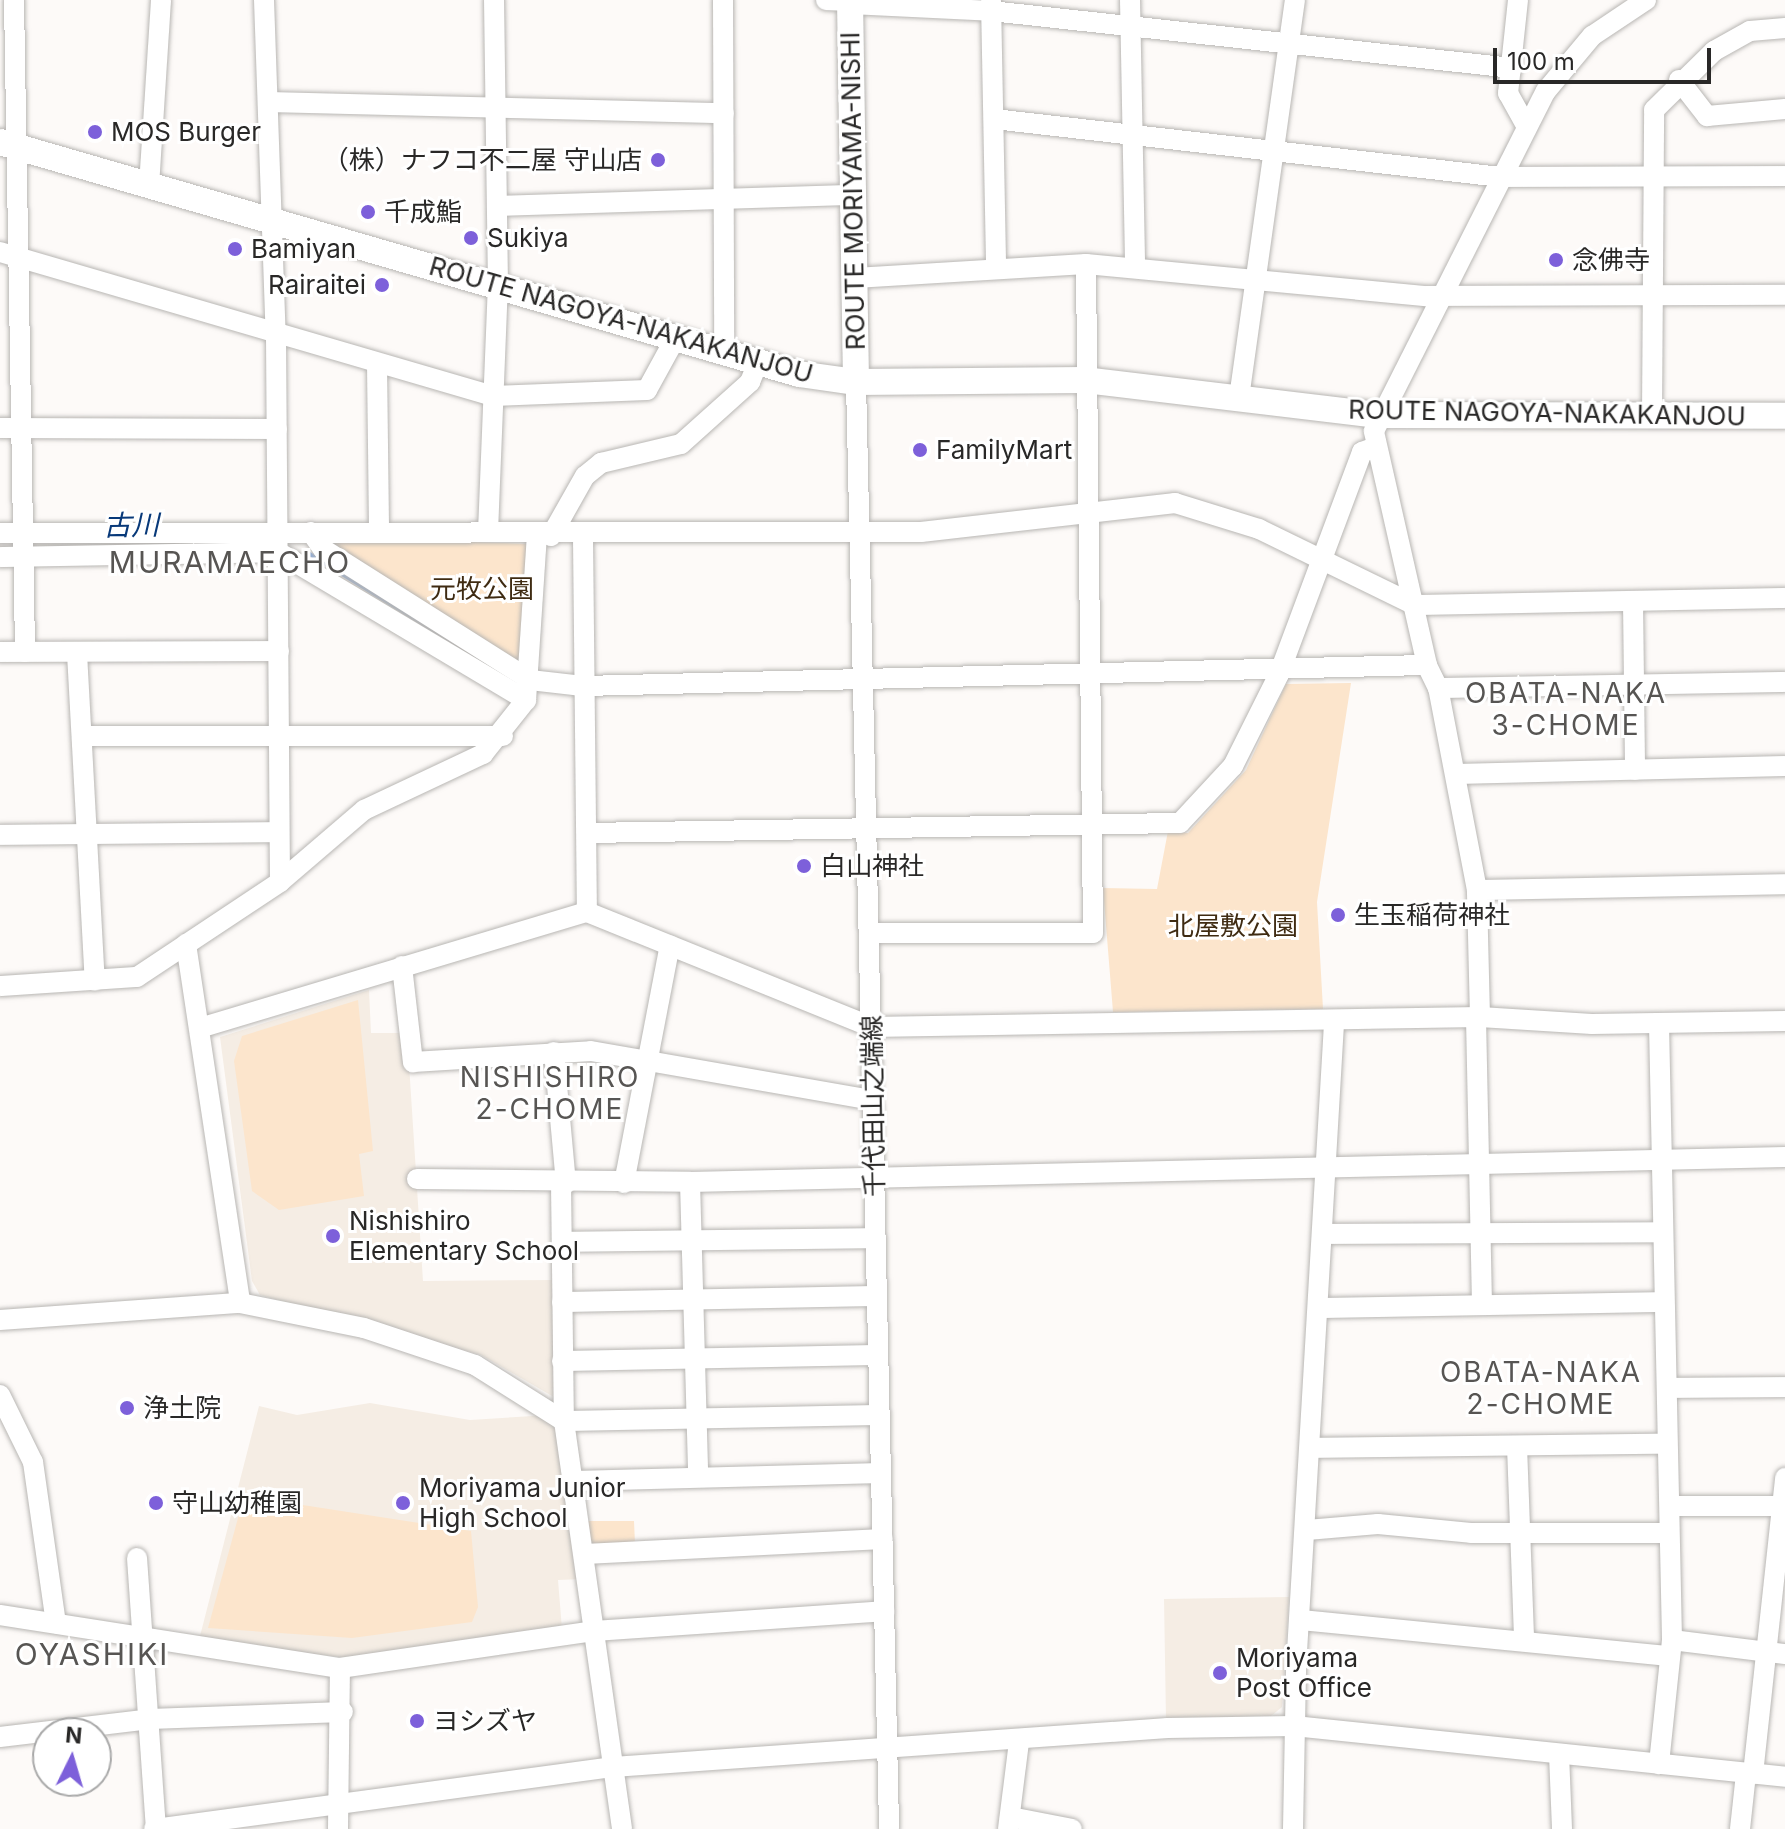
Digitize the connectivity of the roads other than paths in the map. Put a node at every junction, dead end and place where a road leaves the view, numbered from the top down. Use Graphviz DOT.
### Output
graph roads {
  1 [pos="14,0"];
  2 [pos="161,0"];
  3 [pos="264,0"];
  4 [pos="494,0"];
  5 [pos="723,0"];
  6 [pos="1130,0"];
  7 [pos="1295,0"];
  8 [pos="1518,0"];
  9 [pos="1646,0"];
  10 [pos="844,1"];
  11 [pos="991,6"];
  12 [pos="1626,6"];
  13 [pos="1130,27"];
  14 [pos="1785,28"];
  15 [pos="1290,44"];
  16 [pos="1512,68"];
  17 [pos="1679,80"];
  18 [pos="268,102"];
  19 [pos="498,107"];
  20 [pos="1785,109"];
  21 [pos="724,113"];
  22 [pos="994,119"];
  23 [pos="1526,126"];
  24 [pos="1132,134"];
  25 [pos="5,143"];
  26 [pos="1279,151"];
  27 [pos="1785,176"];
  28 [pos="1501,177"];
  29 [pos="1654,177"];
  30 [pos="149,186"];
  31 [pos="854,195"];
  32 [pos="725,199"];
  33 [pos="498,206"];
  34 [pos="272,222"];
  35 [pos="0,252"];
  36 [pos="21,259"];
  37 [pos="1086,264"];
  38 [pos="1135,267"];
  39 [pos="996,269"];
  40 [pos="1257,277"];
  41 [pos="855,278"];
  42 [pos="498,285"];
  43 [pos="1652,295"];
  44 [pos="1785,295"];
  45 [pos="1440,296"];
  46 [pos="276,337"];
  47 [pos="676,337"];
  48 [pos="724,352"];
  49 [pos="758,362"];
  50 [pos="377,364"];
  51 [pos="1084,380"];
  52 [pos="856,382"];
  53 [pos="493,396"];
  54 [pos="1239,398"];
  55 [pos="1378,415"];
  56 [pos="1652,416"];
  57 [pos="1785,416"];
  58 [pos="23,427"];
  59 [pos="0,428"];
  60 [pos="277,429"];
  61 [pos="1376,447"];
  62 [pos="1086,511"];
  63 [pos="278,530"];
  64 [pos="379,530"];
  65 [pos="311,532"];
  66 [pos="488,532"];
  67 [pos="860,533"];
  68 [pos="544,536"];
  69 [pos="583,538"];
  70 [pos="13,545"];
  71 [pos="278,552"];
  72 [pos="1321,561"];
  73 [pos="1785,598"];
  74 [pos="1633,601"];
  75 [pos="1415,605"];
  76 [pos="279,651"];
  77 [pos="0,652"];
  78 [pos="25,652"];
  79 [pos="77,653"];
  80 [pos="1427,665"];
  81 [pos="1089,672"];
  82 [pos="1279,674"];
  83 [pos="863,677"];
  84 [pos="1785,682"];
  85 [pos="1634,685"];
  86 [pos="583,686"];
  87 [pos="1438,688"];
  88 [pos="528,690"];
  89 [pos="82,736"];
  90 [pos="503,736"];
  91 [pos="279,738"];
  92 [pos="1785,766"];
  93 [pos="1635,770"];
  94 [pos="1456,774"];
  95 [pos="1090,819"];
  96 [pos="866,827"];
  97 [pos="279,832"];
  98 [pos="587,833"];
  99 [pos="88,834"];
  100 [pos="0,835"];
  101 [pos="280,882"];
  102 [pos="1785,884"];
  103 [pos="1477,890"];
  104 [pos="587,912"];
  105 [pos="869,933"];
  106 [pos="186,944"];
  107 [pos="670,945"];
  108 [pos="402,966"];
  109 [pos="95,981"];
  110 [pos="0,986"];
  111 [pos="1478,1017"];
  112 [pos="1785,1021"];
  113 [pos="1334,1024"];
  114 [pos="1659,1024"];
  115 [pos="203,1027"];
  116 [pos="871,1027"];
  117 [pos="554,1052"];
  118 [pos="646,1062"];
  119 [pos="872,1100"];
  120 [pos="1785,1157"];
  121 [pos="1659,1158"];
  122 [pos="1476,1163"];
  123 [pos="1326,1166"];
  124 [pos="874,1176"];
  125 [pos="417,1179"];
  126 [pos="690,1182"];
  127 [pos="564,1183"];
  128 [pos="624,1183"];
  129 [pos="1660,1232"];
  130 [pos="1479,1233"];
  131 [pos="1323,1234"];
  132 [pos="876,1238"];
  133 [pos="690,1240"];
  134 [pos="562,1242"];
  135 [pos="877,1296"];
  136 [pos="692,1299"];
  137 [pos="1482,1301"];
  138 [pos="562,1302"];
  139 [pos="1660,1302"];
  140 [pos="240,1303"];
  141 [pos="1319,1308"];
  142 [pos="0,1320"];
  143 [pos="878,1355"];
  144 [pos="694,1360"];
  145 [pos="562,1361"];
  146 [pos="1785,1387"];
  147 [pos="1668,1388"];
  148 [pos="0,1395"];
  149 [pos="880,1415"];
  150 [pos="695,1418"];
  151 [pos="564,1421"];
  152 [pos="1665,1444"];
  153 [pos="1517,1446"];
  154 [pos="1313,1448"];
  155 [pos="881,1473"];
  156 [pos="698,1475"];
  157 [pos="1785,1478"];
  158 [pos="575,1481"];
  159 [pos="1671,1506"];
  160 [pos="1784,1506"];
  161 [pos="1307,1530"];
  162 [pos="1524,1532"];
  163 [pos="1668,1533"];
  164 [pos="883,1539"];
  165 [pos="585,1554"];
  166 [pos="137,1558"];
  167 [pos="1778,1593"];
  168 [pos="884,1611"];
  169 [pos="0,1615"];
  170 [pos="1301,1620"];
  171 [pos="56,1623"];
  172 [pos="593,1631"];
  173 [pos="144,1636"];
  174 [pos="1524,1641"];
  175 [pos="1670,1648"];
  176 [pos="1776,1654"];
  177 [pos="340,1668"];
  178 [pos="343,1712"];
  179 [pos="150,1719"];
  180 [pos="1294,1726"];
  181 [pos="0,1737"];
  182 [pos="1019,1742"];
  183 [pos="887,1749"];
  184 [pos="1559,1754"];
  185 [pos="1659,1764"];
  186 [pos="613,1767"];
  187 [pos="1749,1774"];
  188 [pos="1785,1777"];
  189 [pos="338,1805"];
  190 [pos="1009,1823"];
  191 [pos="156,1829"];
  192 [pos="338,1829"];
  193 [pos="622,1829"];
  194 [pos="889,1829"];
  195 [pos="1072,1829"];
  196 [pos="1293,1829"];
  197 [pos="1562,1829"];
  198 [pos="1740,1829"];
  1 -- 25 [label="street"];
  2 -- 30 [label="street"];
  3 -- 18 [label="street"];
  4 -- 19 [label="street"];
  5 -- 21 [label="street"];
  6 -- 13 [label="street"];
  7 -- 15 [label="street"];
  8 -- 16 [label="street"];
  9 -- 12 [label="street"];
  10 -- 11 [label="street"];
  10 -- 31 [label="main road, ROUTE MORIYAMA-NISHI"];
  11 -- 13 [label="street"];
  11 -- 22 [label="street"];
  12 -- 23 [label="street"];
  13 -- 15 [label="street"];
  13 -- 24 [label="street"];
  14 -- 17 [label="street"];
  15 -- 16 [label="street"];
  15 -- 26 [label="street"];
  16 -- 23 [label="street"];
  17 -- 20 [label="street"];
  17 -- 29 [label="street"];
  18 -- 19 [label="street"];
  18 -- 34 [label="street"];
  19 -- 21 [label="street"];
  19 -- 33 [label="street"];
  21 -- 32 [label="street"];
  22 -- 24 [label="street"];
  22 -- 39 [label="street"];
  23 -- 28 [label="street"];
  24 -- 26 [label="street"];
  24 -- 38 [label="street"];
  25 -- 30 [label="main road, ROUTE NAGOYA-NAKAKANJOU"];
  25 -- 36 [label="street"];
  26 -- 28 [label="street"];
  26 -- 40 [label="street"];
  27 -- 29 [label="street"];
  28 -- 29 [label="street"];
  28 -- 45 [label="street"];
  29 -- 43 [label="street"];
  30 -- 34 [label="main road, ROUTE NAGOYA-NAKAKANJOU"];
  31 -- 32 [label="street"];
  31 -- 41 [label="main road, ROUTE MORIYAMA-NISHI"];
  32 -- 33 [label="street"];
  32 -- 48 [label="street"];
  33 -- 42 [label="street"];
  34 -- 42 [label="main road, ROUTE NAGOYA-NAKAKANJOU"];
  34 -- 46 [label="street"];
  35 -- 36 [label="street"];
  36 -- 46 [label="street"];
  36 -- 58 [label="street"];
  37 -- 38 [label="street"];
  37 -- 39 [label="street"];
  37 -- 51 [label="street"];
  38 -- 40 [label="street"];
  39 -- 41 [label="street"];
  40 -- 45 [label="street"];
  40 -- 54 [label="street"];
  41 -- 52 [label="main road, ROUTE MORIYAMA-NISHI"];
  42 -- 47 [label="main road, ROUTE NAGOYA-NAKAKANJOU"];
  42 -- 53 [label="street"];
  43 -- 44 [label="street"];
  43 -- 45 [label="street"];
  43 -- 56 [label="street"];
  45 -- 55 [label="street"];
  46 -- 50 [label="street"];
  46 -- 60 [label="street"];
  47 -- 48 [label="main road, ROUTE NAGOYA-NAKAKANJOU"];
  47 -- 53 [label="street"];
  48 -- 49 [label="main road, ROUTE NAGOYA-NAKAKANJOU"];
  49 -- 52 [label="main road, ROUTE NAGOYA-NAKAKANJOU"];
  49 -- 68 [label="street"];
  50 -- 53 [label="street"];
  50 -- 64 [label="street"];
  51 -- 52 [label="main road, ROUTE NAGOYA-NAKAKANJOU"];
  51 -- 54 [label="main road, ROUTE NAGOYA-NAKAKANJOU"];
  51 -- 62 [label="street"];
  52 -- 67 [label="street, 千代田山之端線"];
  53 -- 66 [label="street"];
  54 -- 55 [label="main road, ROUTE NAGOYA-NAKAKANJOU"];
  55 -- 56 [label="main road, ROUTE NAGOYA-NAKAKANJOU"];
  55 -- 61 [label="street"];
  56 -- 57 [label="main road, ROUTE NAGOYA-NAKAKANJOU"];
  58 -- 59 [label="street"];
  58 -- 60 [label="street"];
  58 -- 70 [label="street"];
  60 -- 63 [label="street"];
  61 -- 72 [label="street"];
  61 -- 75 [label="street"];
  62 -- 67 [label="street"];
  62 -- 72 [label="street"];
  62 -- 81 [label="street"];
  63 -- 65 [label="street"];
  63 -- 70 [label="street"];
  63 -- 71 [label="street"];
  64 -- 65 [label="street"];
  64 -- 66 [label="street"];
  65 -- 88 [label="street"];
  66 -- 68 [label="street"];
  67 -- 69 [label="street"];
  67 -- 83 [label="street, 千代田山之端線"];
  68 -- 69 [label="street"];
  68 -- 88 [label="street"];
  69 -- 86 [label="street"];
  70 -- 71 [label="street"];
  70 -- 78 [label="street"];
  71 -- 76 [label="street"];
  71 -- 88 [label="street"];
  72 -- 75 [label="street"];
  72 -- 82 [label="street"];
  73 -- 74 [label="street"];
  74 -- 75 [label="street"];
  74 -- 85 [label="street"];
  75 -- 80 [label="street"];
  76 -- 79 [label="street"];
  76 -- 91 [label="street"];
  77 -- 78 [label="street"];
  78 -- 79 [label="street"];
  79 -- 89 [label="street"];
  80 -- 82 [label="street"];
  80 -- 87 [label="street"];
  81 -- 82 [label="street"];
  81 -- 83 [label="street"];
  81 -- 95 [label="street"];
  82 -- 95 [label="street"];
  83 -- 86 [label="street"];
  83 -- 96 [label="street, 千代田山之端線"];
  84 -- 85 [label="street"];
  85 -- 87 [label="street"];
  85 -- 93 [label="street"];
  86 -- 88 [label="street"];
  86 -- 98 [label="street"];
  87 -- 94 [label="street"];
  88 -- 90 [label="street"];
  89 -- 91 [label="street"];
  89 -- 99 [label="street"];
  90 -- 91 [label="street"];
  90 -- 101 [label="street"];
  91 -- 97 [label="street"];
  92 -- 93 [label="street"];
  93 -- 94 [label="street"];
  94 -- 103 [label="street"];
  95 -- 96 [label="street"];
  95 -- 105 [label="street"];
  96 -- 98 [label="street"];
  96 -- 105 [label="street, 千代田山之端線"];
  97 -- 99 [label="street"];
  97 -- 101 [label="street"];
  98 -- 104 [label="street"];
  99 -- 100 [label="street"];
  99 -- 109 [label="street"];
  101 -- 106 [label="street"];
  102 -- 103 [label="street"];
  103 -- 111 [label="street"];
  104 -- 107 [label="street"];
  104 -- 108 [label="street"];
  105 -- 116 [label="street, 千代田山之端線"];
  106 -- 109 [label="street"];
  106 -- 115 [label="street"];
  107 -- 116 [label="street"];
  107 -- 118 [label="street"];
  108 -- 115 [label="street"];
  108 -- 117 [label="street"];
  109 -- 110 [label="street"];
  111 -- 113 [label="street"];
  111 -- 114 [label="street"];
  111 -- 122 [label="street"];
  112 -- 114 [label="street"];
  113 -- 116 [label="street"];
  113 -- 123 [label="street"];
  114 -- 121 [label="street"];
  115 -- 140 [label="street"];
  116 -- 119 [label="street, 千代田山之端線"];
  117 -- 118 [label="street"];
  117 -- 127 [label="street"];
  118 -- 119 [label="street"];
  118 -- 128 [label="street"];
  119 -- 124 [label="street, 千代田山之端線"];
  120 -- 121 [label="street"];
  121 -- 122 [label="street"];
  121 -- 129 [label="street"];
  122 -- 123 [label="street"];
  122 -- 130 [label="street"];
  123 -- 124 [label="street"];
  123 -- 131 [label="street"];
  124 -- 126 [label="street"];
  124 -- 132 [label="street, 千代田山之端線"];
  125 -- 127 [label="street"];
  126 -- 128 [label="street"];
  126 -- 133 [label="street"];
  127 -- 128 [label="street"];
  127 -- 134 [label="street"];
  129 -- 130 [label="street"];
  129 -- 139 [label="street"];
  130 -- 131 [label="street"];
  130 -- 137 [label="street"];
  131 -- 141 [label="street"];
  132 -- 133 [label="street"];
  132 -- 135 [label="street, 千代田山之端線"];
  133 -- 134 [label="street"];
  133 -- 136 [label="street"];
  134 -- 138 [label="street"];
  135 -- 136 [label="street"];
  135 -- 143 [label="street, 千代田山之端線"];
  136 -- 138 [label="street"];
  136 -- 144 [label="street"];
  137 -- 139 [label="street"];
  137 -- 141 [label="street"];
  138 -- 145 [label="street"];
  139 -- 147 [label="street"];
  140 -- 142 [label="street"];
  140 -- 151 [label="street"];
  141 -- 154 [label="street"];
  143 -- 144 [label="street"];
  143 -- 149 [label="street, 千代田山之端線"];
  144 -- 145 [label="street"];
  144 -- 150 [label="street"];
  145 -- 151 [label="street"];
  146 -- 147 [label="street"];
  147 -- 152 [label="street"];
  148 -- 171 [label="street"];
  149 -- 150 [label="street"];
  149 -- 155 [label="street, 千代田山之端線"];
  150 -- 151 [label="street"];
  150 -- 156 [label="street"];
  151 -- 158 [label="street"];
  152 -- 153 [label="street"];
  152 -- 159 [label="street"];
  153 -- 154 [label="street"];
  153 -- 162 [label="street"];
  154 -- 161 [label="street"];
  155 -- 156 [label="street"];
  155 -- 164 [label="street, 千代田山之端線"];
  156 -- 158 [label="street"];
  157 -- 160 [label="street"];
  158 -- 165 [label="street"];
  159 -- 160 [label="street"];
  159 -- 163 [label="street"];
  160 -- 167 [label="street"];
  161 -- 162 [label="street"];
  161 -- 170 [label="street"];
  162 -- 163 [label="street"];
  162 -- 174 [label="street"];
  163 -- 175 [label="street"];
  164 -- 165 [label="street"];
  164 -- 168 [label="street, 千代田山之端線"];
  165 -- 172 [label="street"];
  166 -- 173 [label="street"];
  167 -- 176 [label="street"];
  168 -- 172 [label="street"];
  168 -- 183 [label="street, 千代田山之端線"];
  169 -- 171 [label="street"];
  170 -- 174 [label="street"];
  170 -- 180 [label="street"];
  171 -- 173 [label="street"];
  172 -- 177 [label="street"];
  172 -- 186 [label="street"];
  173 -- 177 [label="street"];
  173 -- 179 [label="street"];
  174 -- 175 [label="street"];
  175 -- 176 [label="street"];
  175 -- 185 [label="street"];
  176 -- 187 [label="street"];
  177 -- 178 [label="street"];
  178 -- 179 [label="street"];
  178 -- 189 [label="street"];
  179 -- 181 [label="street"];
  179 -- 191 [label="street"];
  180 -- 182 [label="street"];
  180 -- 184 [label="street"];
  180 -- 196 [label="street"];
  182 -- 183 [label="street"];
  182 -- 190 [label="street"];
  183 -- 186 [label="street"];
  183 -- 194 [label="street, 千代田山之端線"];
  184 -- 185 [label="street"];
  184 -- 197 [label="street"];
  185 -- 187 [label="street"];
  186 -- 189 [label="street"];
  186 -- 193 [label="street"];
  187 -- 188 [label="street"];
  187 -- 198 [label="street"];
  189 -- 191 [label="street"];
  189 -- 192 [label="street"];
  190 -- 195 [label="street"];
}
